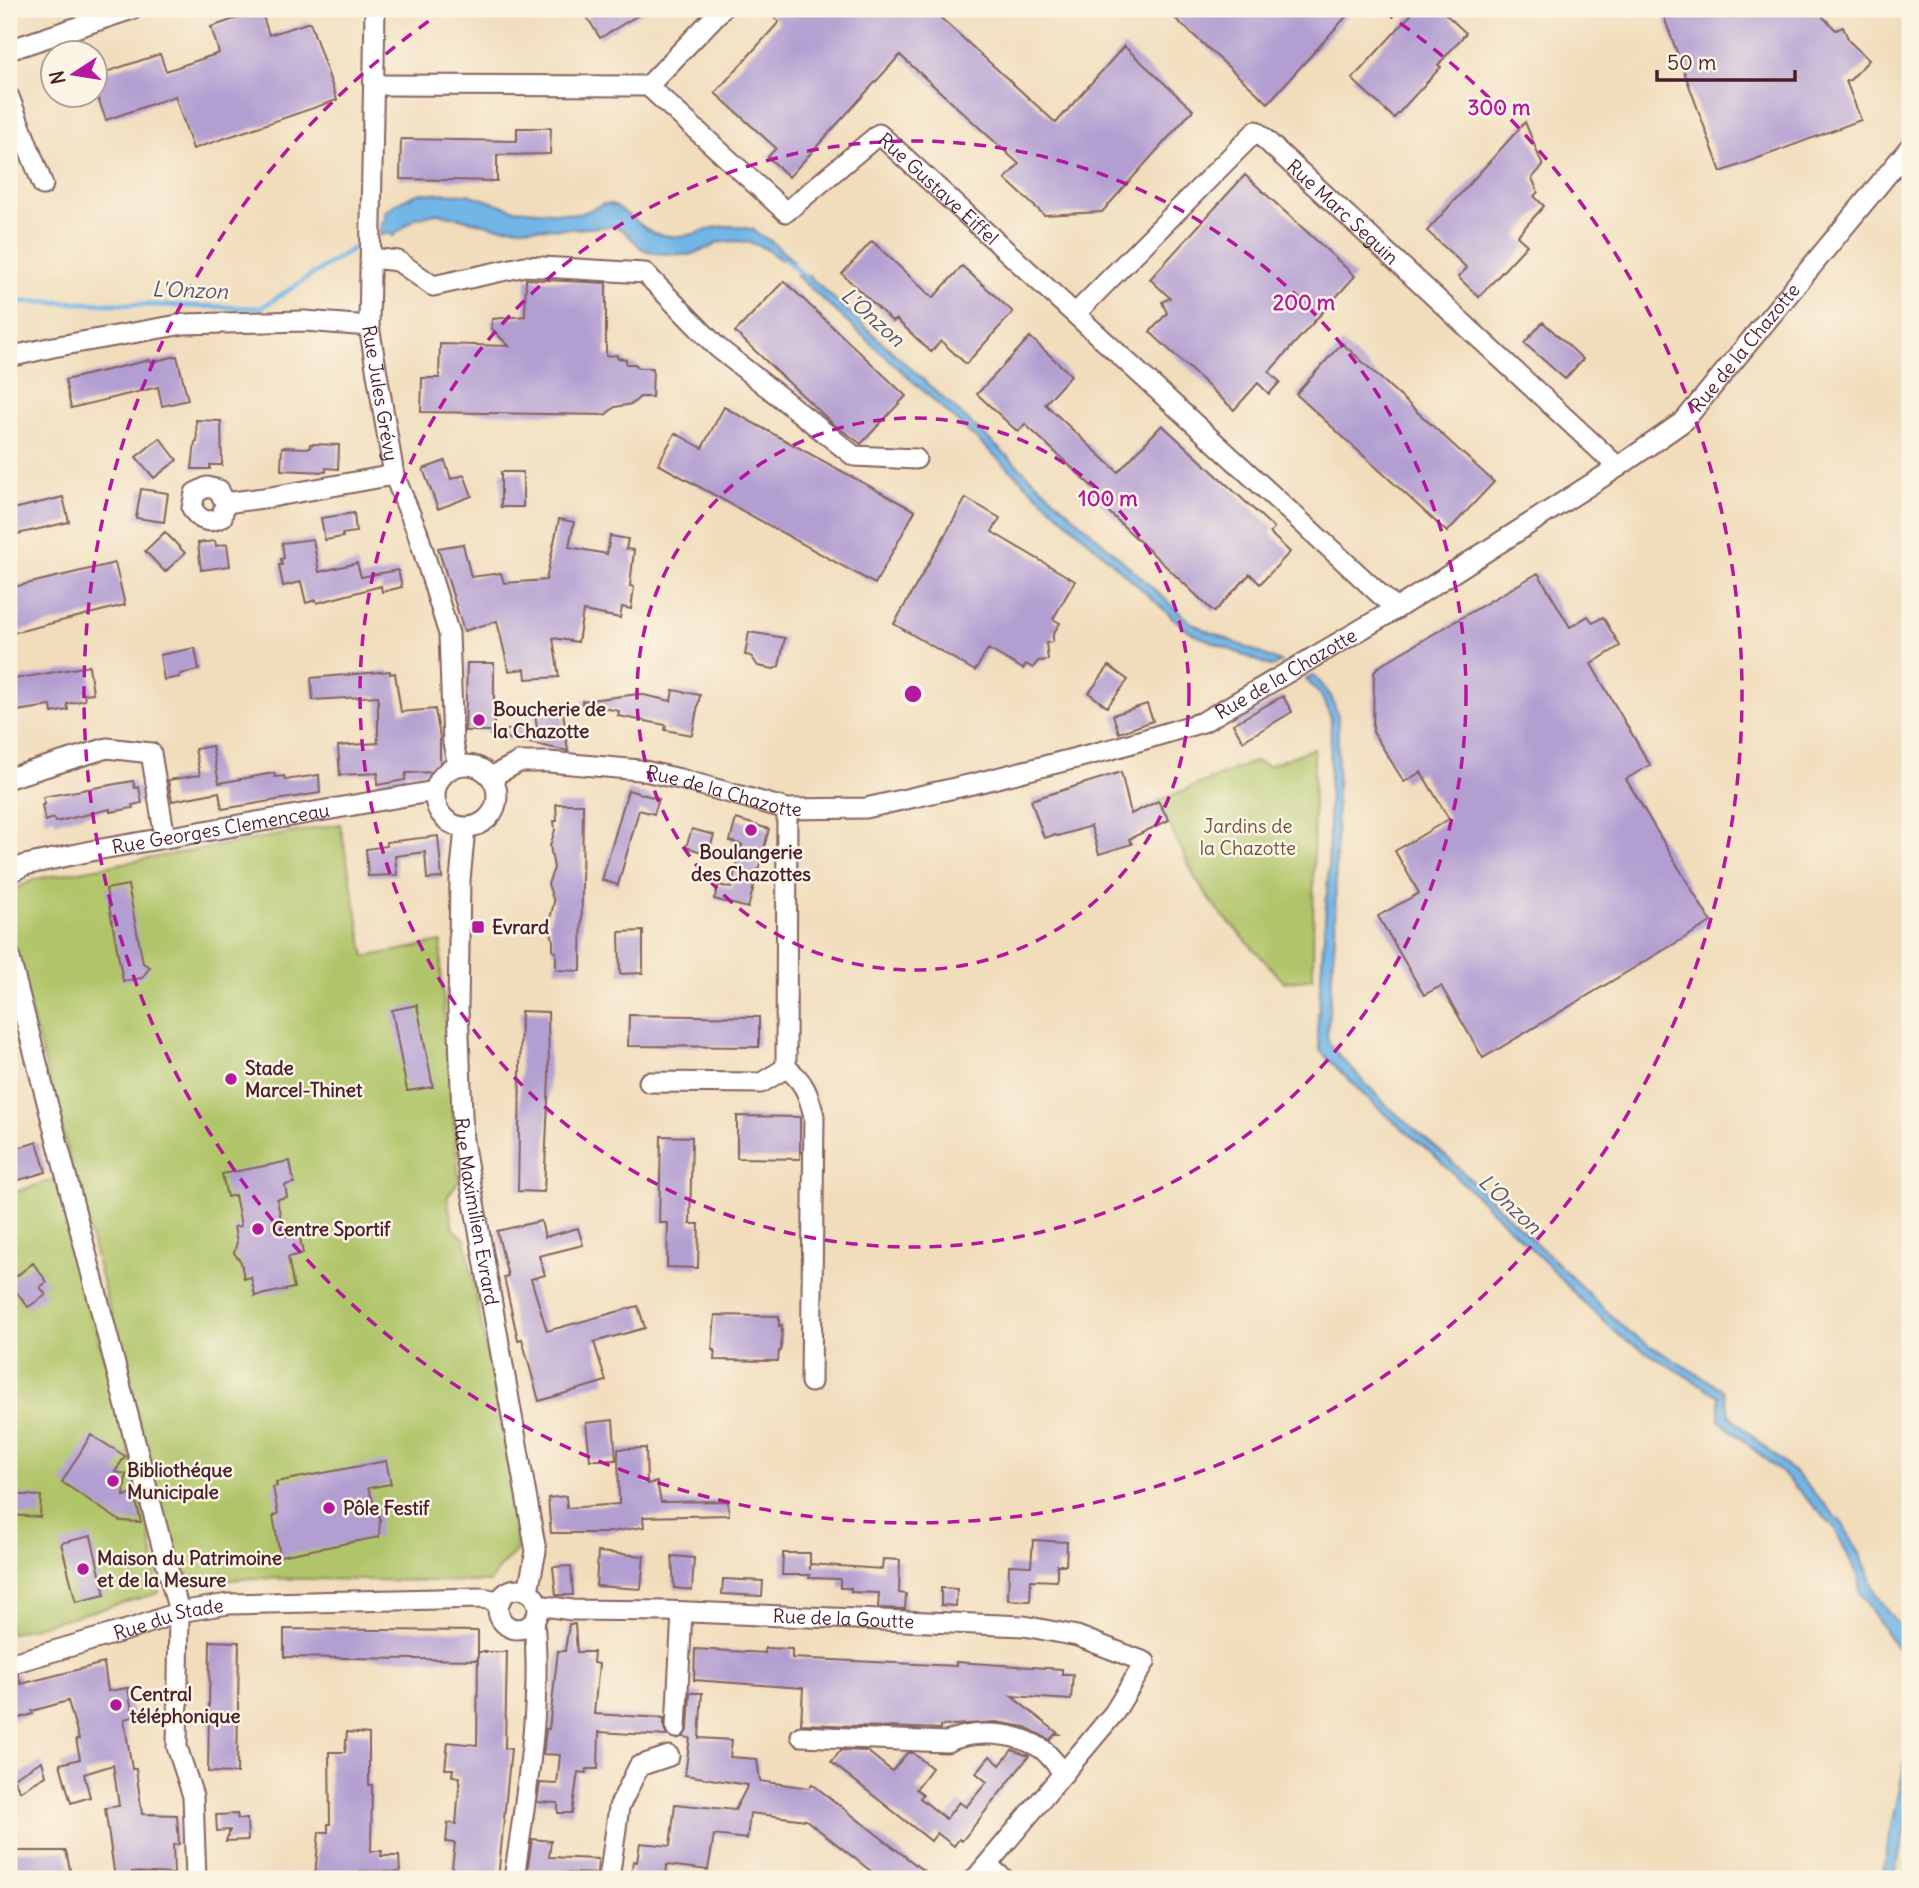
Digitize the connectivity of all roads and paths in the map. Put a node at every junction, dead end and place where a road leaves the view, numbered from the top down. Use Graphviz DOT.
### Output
graph roads {
  1 [pos="132,9"];
  2 [pos="376,9"];
  3 [pos="722,9"];
  4 [pos="9,50"];
  5 [pos="374,85"];
  6 [pos="648,86"];
  7 [pos="9,97"];
  8 [pos="1910,147"];
  9 [pos="43,185"];
  10 [pos="371,258"];
  11 [pos="1075,314"];
  12 [pos="369,326"];
  13 [pos="9,357"];
  14 [pos="916,459"];
  15 [pos="1618,467"];
  16 [pos="394,475"];
  17 [pos="225,503"];
  18 [pos="1396,609"];
  19 [pos="458,765"];
  20 [pos="9,778"];
  21 [pos="491,778"];
  22 [pos="435,791"];
  23 [pos="787,809"];
  24 [pos="465,828"];
  25 [pos="165,838"];
  26 [pos="9,873"];
  27 [pos="9,955"];
  28 [pos="786,1068"];
  29 [pos="649,1082"];
  30 [pos="811,1382"];
  31 [pos="500,1601"];
  32 [pos="533,1606"];
  33 [pos="179,1612"];
  34 [pos="682,1612"];
  35 [pos="9,1664"];
  36 [pos="676,1728"];
  37 [pos="801,1736"];
  38 [pos="669,1756"];
  39 [pos="1064,1773"];
  40 [pos="981,1872"];
  41 [pos="196,1879"];
  42 [pos="514,1879"];
  43 [pos="609,1879"];
  44 [pos="1004,1879"];
  1 -- 4 [label="street"];
  2 -- 5 [label="street, Rue Jules Grévy"];
  3 -- 6 [label="street"];
  5 -- 6 [label="street"];
  5 -- 10 [label="street, Rue Jules Grévy"];
  6 -- 11 [label="street, Rue Gustave Eiffel"];
  7 -- 9 [label="street"];
  8 -- 15 [label="street, Rue de la Chazotte"];
  10 -- 12 [label="street, Rue Jules Grévy"];
  10 -- 14 [label="street"];
  11 -- 15 [label="street, Rue Marc Seguin"];
  11 -- 18 [label="street, Rue Gustave Eiffel"];
  12 -- 13 [label="street"];
  12 -- 16 [label="street, Rue Jules Grévy"];
  15 -- 18 [label="street, Rue de la Chazotte"];
  16 -- 17 [label="street"];
  16 -- 19 [label="street, Rue Jules Grévy"];
  18 -- 23 [label="street, Rue de la Chazotte"];
  19 -- 21 [label="street"];
  19 -- 22 [label="street"];
  20 -- 25 [label="street"];
  21 -- 23 [label="street, Rue de la Chazotte"];
  21 -- 24 [label="street"];
  22 -- 24 [label="street"];
  22 -- 25 [label="street, Rue Georges Clemenceau"];
  23 -- 28 [label="street"];
  24 -- 32 [label="street, Rue Maximilien Evrard"];
  25 -- 26 [label="street, Rue Georges Clemenceau"];
  27 -- 33 [label="street"];
  28 -- 29 [label="street"];
  28 -- 30 [label="street"];
  31 -- 32 [label="street"];
  31 -- 32 [label="street"];
  31 -- 33 [label="street, Rue du Stade"];
  32 -- 34 [label="street, Rue de la Goutte"];
  32 -- 42 [label="street, Rue Maximilien Evrard"];
  33 -- 35 [label="street, Rue du Stade"];
  33 -- 41 [label="street"];
  34 -- 36 [label="street"];
  34 -- 39 [label="street, Rue de la Goutte"];
  37 -- 39 [label="street"];
  38 -- 43 [label="street"];
  39 -- 40 [label="street"];
  40 -- 44 [label="street"];
}
